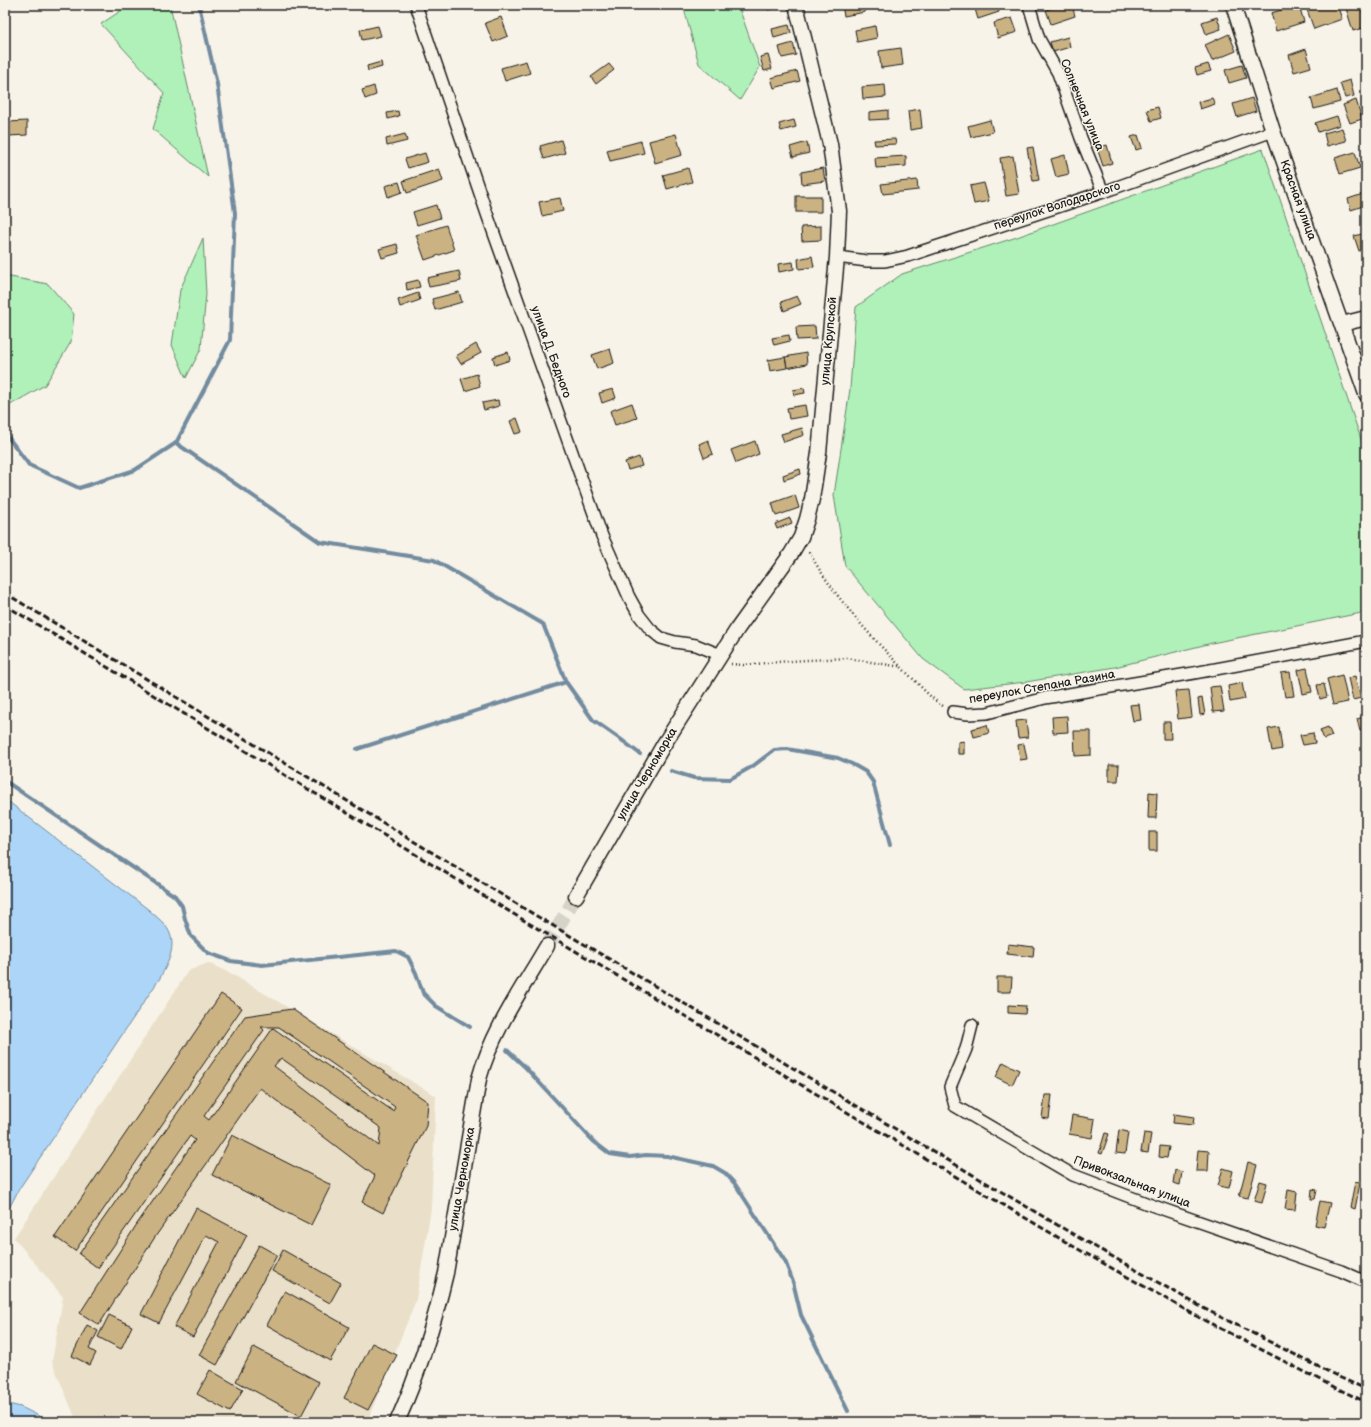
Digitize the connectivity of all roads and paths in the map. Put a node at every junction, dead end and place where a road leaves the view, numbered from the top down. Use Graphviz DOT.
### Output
graph roads {
  1 [pos="416,5"];
  2 [pos="796,5"];
  3 [pos="1029,5"];
  4 [pos="1233,5"];
  5 [pos="1274,131"];
  6 [pos="1103,192"];
  7 [pos="837,256"];
  8 [pos="1366,318"];
  9 [pos="1342,324"];
  10 [pos="1366,394"];
  11 [pos="801,537"];
  12 [pos="1366,641"];
  13 [pos="719,658"];
  14 [pos="902,667"];
  15 [pos="953,712"];
  16 [pos="576,896"];
  17 [pos="548,946"];
  18 [pos="972,1025"];
  19 [pos="1366,1282"];
  20 [pos="397,1422"];
  1 -- 13 [label="street, улица Д. Бедного"];
  2 -- 7 [label="street, улица Крупской"];
  3 -- 6 [label="street, Солнечная улица"];
  4 -- 5 [label="street, Красная улица"];
  5 -- 6 [label="street, переулок Володарского"];
  5 -- 9 [label="street, Красная улица"];
  6 -- 7 [label="street, переулок Володарского"];
  7 -- 11 [label="street, улица Крупской"];
  8 -- 9 [label="street"];
  9 -- 10 [label="street, Красная улица"];
  11 -- 13 [label="street, улица Крупской"];
  11 -- 14 [label="path"];
  12 -- 15 [label="street, переулок Степана Разина"];
  13 -- 14 [label="path"];
  13 -- 16 [label="street, улица Черноморка"];
  14 -- 15 [label="path"];
  17 -- 20 [label="street, улица Черноморка"];
  18 -- 19 [label="street, Привокзальная улица"];
}
